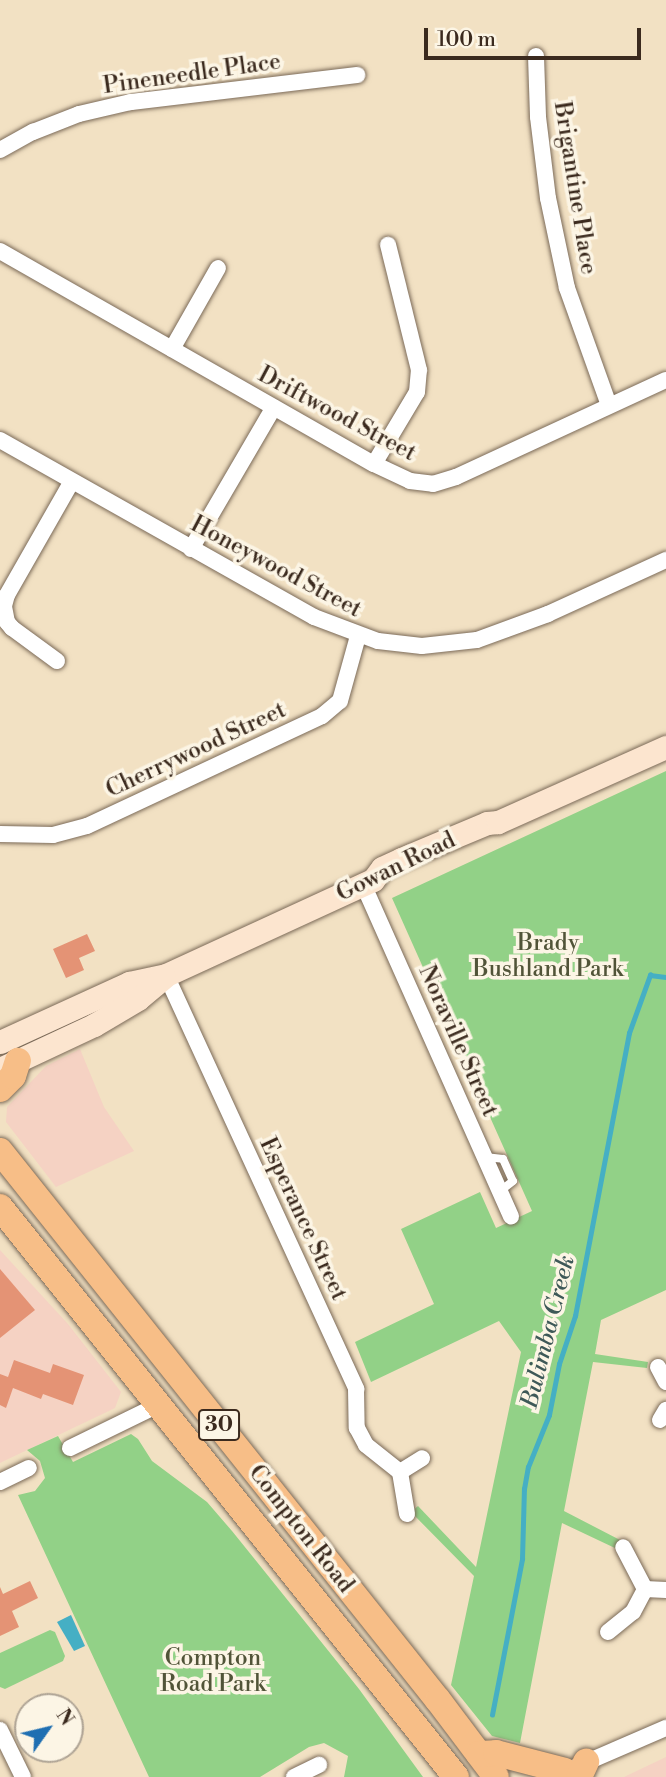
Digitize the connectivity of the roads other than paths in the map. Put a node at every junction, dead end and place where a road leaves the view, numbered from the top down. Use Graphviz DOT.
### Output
graph roads {
  1 [pos="536,56"];
  2 [pos="357,75"];
  3 [pos="0,150"];
  4 [pos="388,245"];
  5 [pos="0,251"];
  6 [pos="218,268"];
  7 [pos="172,349"];
  8 [pos="666,380"];
  9 [pos="609,405"];
  10 [pos="274,407"];
  11 [pos="0,440"];
  12 [pos="374,464"];
  13 [pos="72,481"];
  14 [pos="191,549"];
  15 [pos="666,560"];
  16 [pos="358,636"];
  17 [pos="57,661"];
  18 [pos="666,747"];
  19 [pos="0,834"];
  20 [pos="368,882"];
  21 [pos="166,975"];
  22 [pos="6,1057"];
  23 [pos="0,1089"];
  24 [pos="0,1151"];
  25 [pos="0,1207"];
  26 [pos="511,1217"];
  27 [pos="658,1367"];
  28 [pos="666,1382"];
  29 [pos="158,1405"];
  30 [pos="70,1448"];
  31 [pos="422,1458"];
  32 [pos="29,1468"];
  33 [pos="400,1472"];
  34 [pos="0,1482"];
  35 [pos="407,1514"];
  36 [pos="623,1548"];
  37 [pos="645,1589"];
  38 [pos="666,1590"];
  39 [pos="608,1632"];
  40 [pos="666,1728"];
  41 [pos="0,1730"];
  42 [pos="479,1754"];
  43 [pos="319,1765"];
  44 [pos="570,1772"];
  45 [pos="23,1777"];
  46 [pos="294,1777"];
  47 [pos="456,1777"];
  48 [pos="496,1777"];
  1 -- 9 [label="street, Brigantine Place"];
  2 -- 3 [label="street, Pineneedle Place"];
  4 -- 12 [label="street"];
  5 -- 7 [label="street, Driftwood Street"];
  6 -- 7 [label="street"];
  7 -- 10 [label="street, Driftwood Street"];
  8 -- 9 [label="street, Driftwood Street"];
  9 -- 12 [label="street, Driftwood Street"];
  10 -- 12 [label="street, Driftwood Street"];
  10 -- 14 [label="street"];
  11 -- 13 [label="street, Honeywood Street"];
  13 -- 14 [label="street, Honeywood Street"];
  13 -- 17 [label="street"];
  14 -- 16 [label="street, Honeywood Street"];
  15 -- 16 [label="street, Honeywood Street"];
  16 -- 19 [label="street, Cherrywood Street"];
  18 -- 20 [label="main road, Gowan Road"];
  20 -- 21 [label="main road, Gowan Road"];
  20 -- 26 [label="street, Noraville Street"];
  21 -- 22 [label="main road, Gowan Road"];
  21 -- 33 [label="street, Esperance Street"];
  22 -- 23 [label="main road"];
  24 -- 42 [label="main road, Compton Road / 30"];
  25 -- 29 [label="main road, Compton Road / 30"];
  27 -- 28 [label="street"];
  29 -- 30 [label="street"];
  29 -- 47 [label="main road, Compton Road / 30"];
  31 -- 33 [label="street"];
  32 -- 34 [label="street"];
  33 -- 35 [label="street"];
  36 -- 37 [label="street"];
  37 -- 38 [label="street"];
  37 -- 39 [label="street"];
  40 -- 44 [label="street"];
  41 -- 45 [label="street"];
  42 -- 44 [label="main road"];
  42 -- 48 [label="main road, Compton Road / 30"];
  43 -- 46 [label="street"];
}
